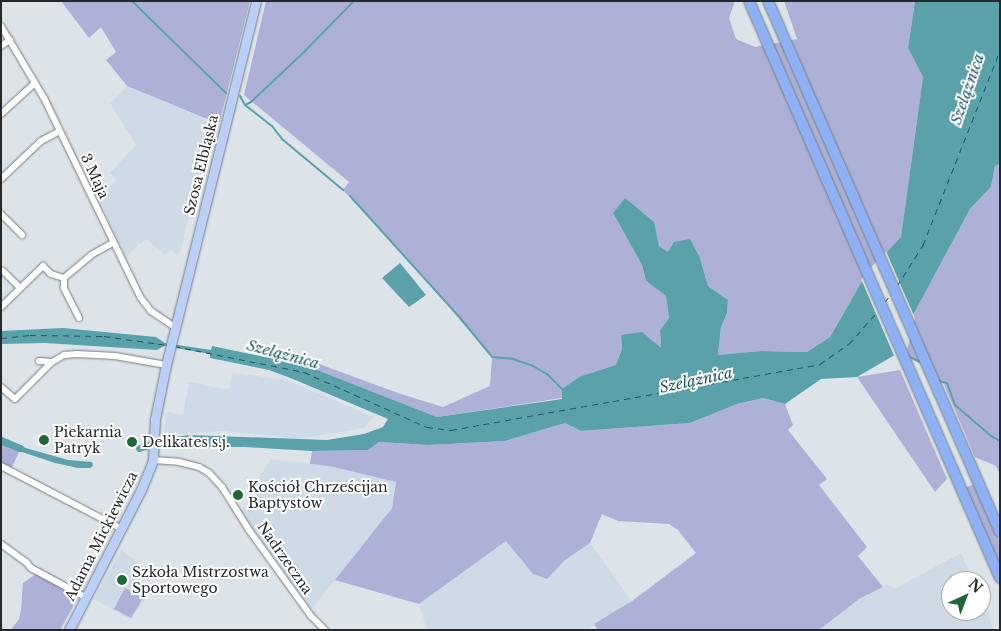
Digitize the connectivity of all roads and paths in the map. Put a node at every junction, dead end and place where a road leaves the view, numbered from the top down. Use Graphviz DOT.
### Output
graph roads {
  1 [pos="256,1"];
  2 [pos="749,1"];
  3 [pos="768,1"];
  4 [pos="1,26"];
  5 [pos="10,40"];
  6 [pos="1,46"];
  7 [pos="35,83"];
  8 [pos="1,114"];
  9 [pos="60,131"];
  10 [pos="1,179"];
  11 [pos="1,214"];
  12 [pos="22,235"];
  13 [pos="113,243"];
  14 [pos="3,271"];
  15 [pos="64,278"];
  16 [pos="20,288"];
  17 [pos="1,307"];
  18 [pos="79,318"];
  19 [pos="174,331"];
  20 [pos="39,361"];
  21 [pos="52,362"];
  22 [pos="166,362"];
  23 [pos="1,387"];
  24 [pos="152,460"];
  25 [pos="1,466"];
  26 [pos="122,529"];
  27 [pos="1000,532"];
  28 [pos="1,544"];
  29 [pos="1000,578"];
  30 [pos="85,597"];
  31 [pos="68,630"];
  32 [pos="325,630"];
  1 -- 19 [label="main road, Szosa Elbląska"];
  2 -- 29 [label="highway"];
  3 -- 27 [label="highway"];
  4 -- 5 [label="street, 3 Maja"];
  5 -- 6 [label="street"];
  5 -- 7 [label="street, 3 Maja"];
  7 -- 8 [label="street"];
  7 -- 9 [label="street, 3 Maja"];
  9 -- 10 [label="street"];
  9 -- 13 [label="street, 3 Maja"];
  11 -- 12 [label="street"];
  13 -- 15 [label="street"];
  13 -- 19 [label="street, 3 Maja"];
  14 -- 16 [label="street"];
  15 -- 16 [label="street"];
  15 -- 18 [label="street"];
  16 -- 17 [label="street"];
  19 -- 22 [label="main road, Adama Mickiewicza"];
  20 -- 21 [label="street"];
  21 -- 22 [label="street"];
  21 -- 23 [label="street"];
  22 -- 24 [label="main road, Adama Mickiewicza"];
  24 -- 26 [label="main road, Adama Mickiewicza"];
  24 -- 32 [label="street, Nadrzeczna"];
  25 -- 26 [label="street"];
  26 -- 30 [label="main road, Adama Mickiewicza"];
  28 -- 30 [label="street"];
  30 -- 31 [label="main road, Adama Mickiewicza"];
}
